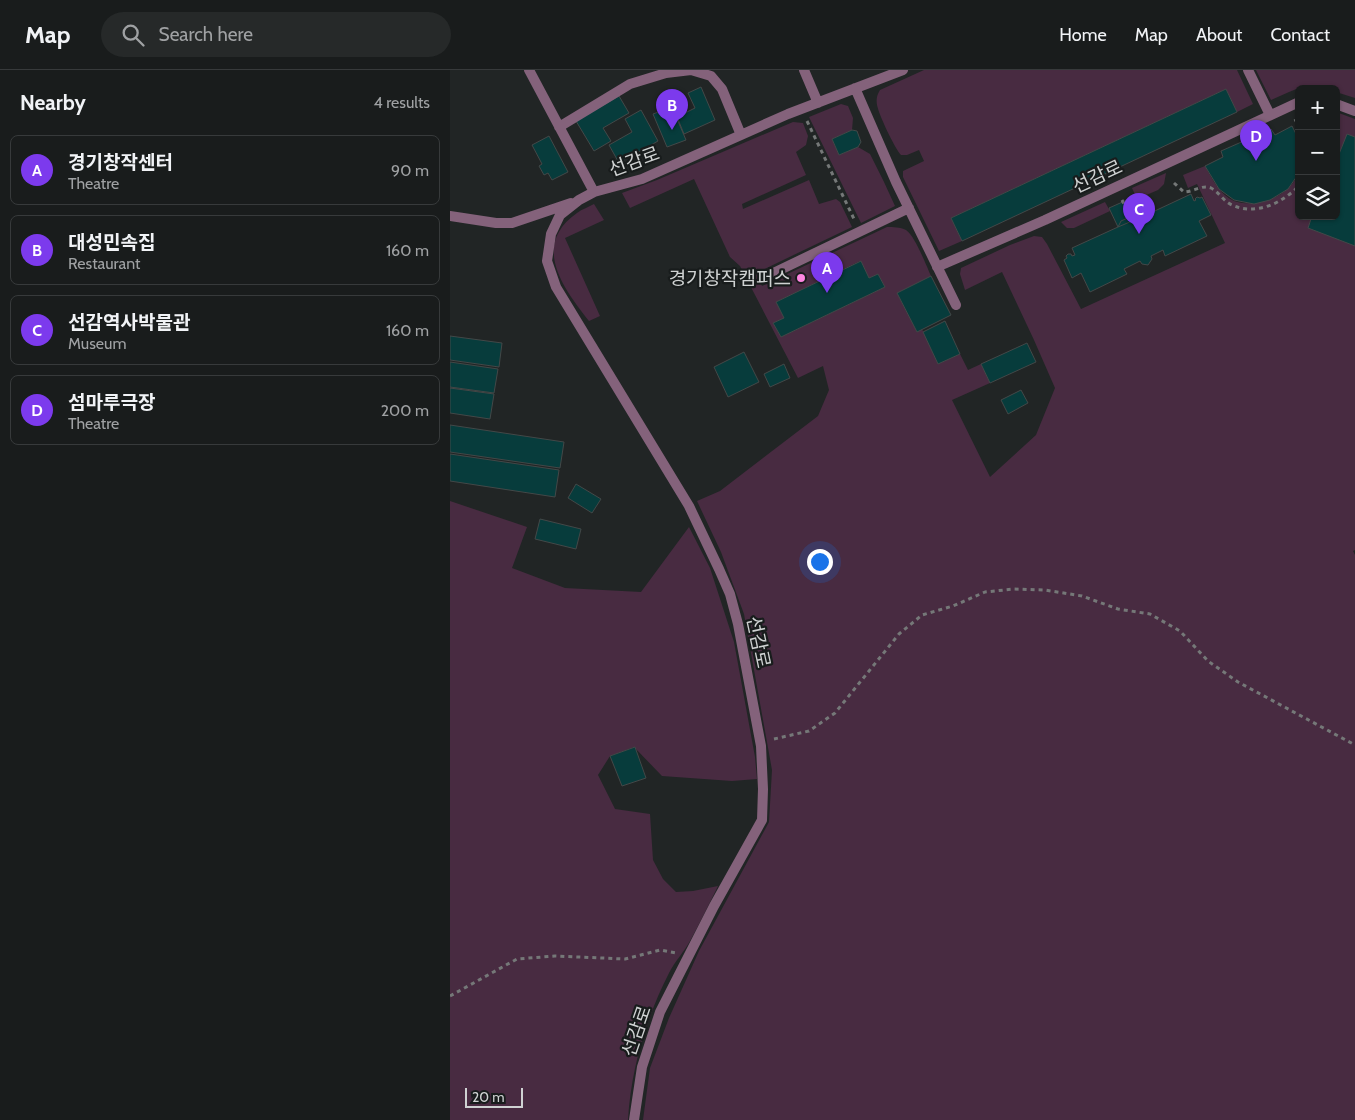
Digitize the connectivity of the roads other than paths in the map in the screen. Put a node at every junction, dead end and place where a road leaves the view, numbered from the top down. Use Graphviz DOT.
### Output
graph roads {
  1 [pos="529,70"];
  2 [pos="804,70"];
  3 [pos="903,70"];
  4 [pos="1248,70"];
  5 [pos="855,88"];
  6 [pos="818,103"];
  7 [pos="1295,104"];
  8 [pos="1340,105"];
  9 [pos="1355,111"];
  10 [pos="1270,115"];
  11 [pos="559,127"];
  12 [pos="740,135"];
  13 [pos="594,192"];
  14 [pos="579,200"];
  15 [pos="909,208"];
  16 [pos="450,216"];
  17 [pos="937,267"];
  18 [pos="764,278"];
  19 [pos="956,305"];
  20 [pos="634,1120"];
  1 -- 11 [label="lane, 선감로"];
  2 -- 6 [label="lane"];
  3 -- 5 [label="lane, 선감로"];
  4 -- 10 [label="lane"];
  5 -- 6 [label="lane, 선감로"];
  5 -- 15 [label="lane"];
  6 -- 12 [label="lane, 선감로"];
  7 -- 10 [label="lane, 선감로"];
  8 -- 9 [label="lane"];
  10 -- 17 [label="lane, 선감로"];
  11 -- 12 [label="lane"];
  11 -- 13 [label="lane, 선감로"];
  12 -- 13 [label="lane, 선감로"];
  13 -- 14 [label="lane, 선감로"];
  14 -- 16 [label="lane, 선감로"];
  14 -- 20 [label="lane, 선감로"];
  15 -- 17 [label="lane"];
  15 -- 18 [label="lane"];
  17 -- 19 [label="lane"];
}
